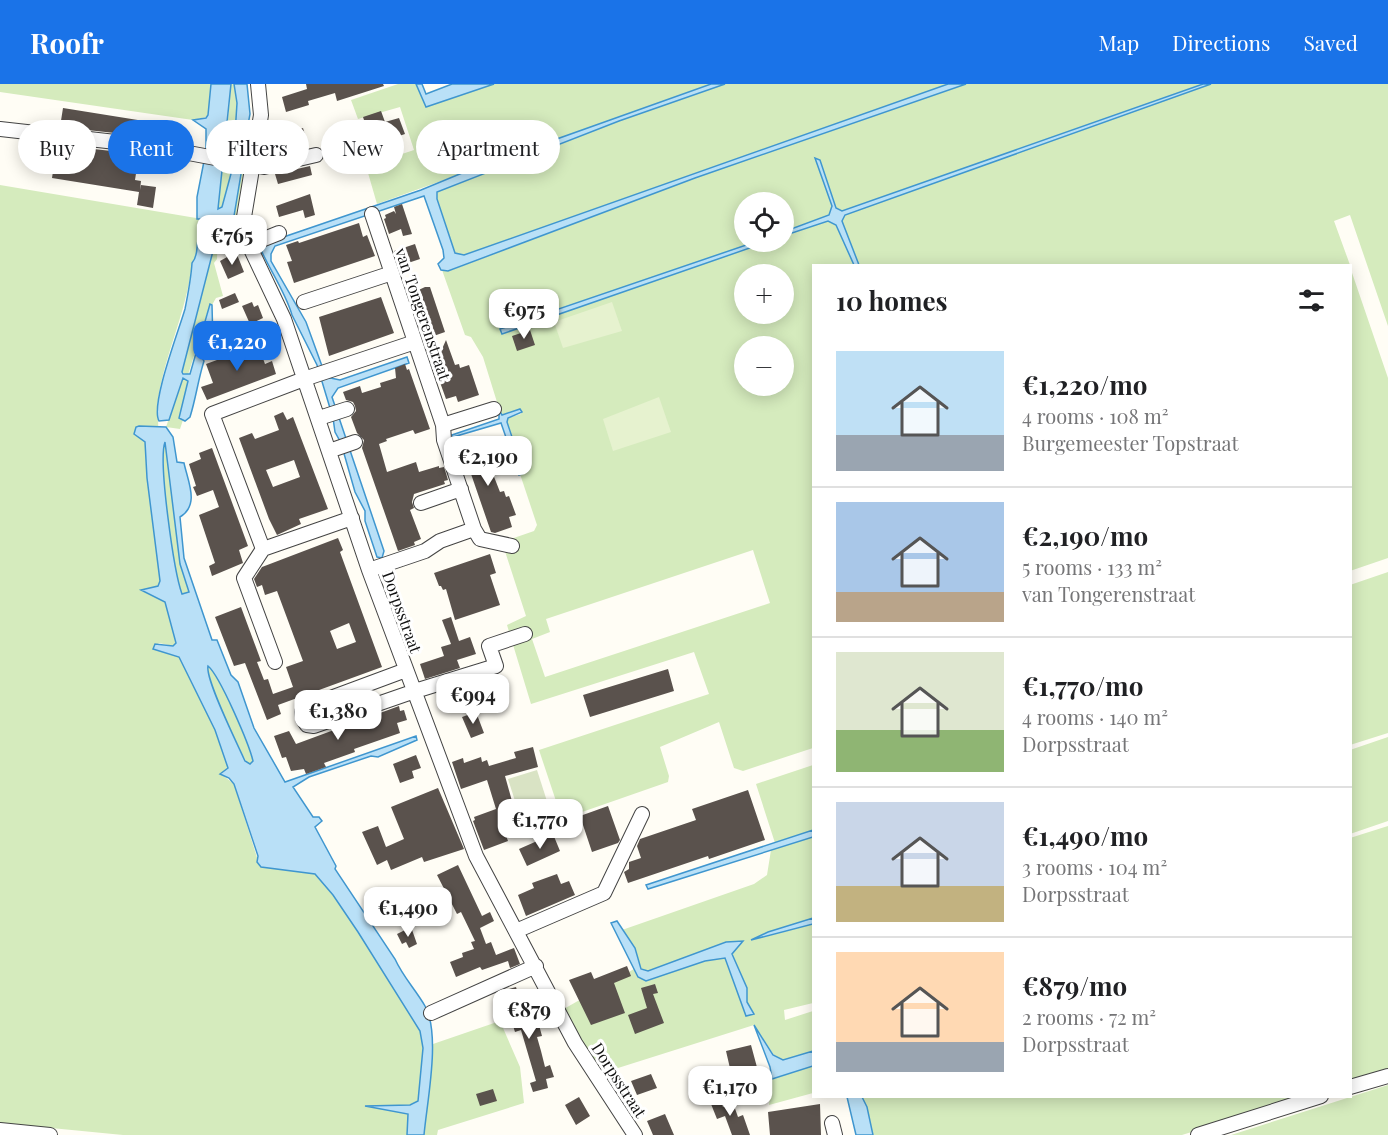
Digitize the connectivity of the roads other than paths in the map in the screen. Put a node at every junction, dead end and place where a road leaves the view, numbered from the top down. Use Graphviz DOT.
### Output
graph roads {
  1 [pos="258,84"];
  2 [pos="260,120"];
  3 [pos="0,129"];
  4 [pos="316,155"];
  5 [pos="206,156"];
  6 [pos="309,157"];
  7 [pos="250,174"];
  8 [pos="372,214"];
  9 [pos="279,233"];
  10 [pos="255,242"];
  11 [pos="392,273"];
  12 [pos="304,302"];
  13 [pos="415,342"];
  14 [pos="317,375"];
  15 [pos="494,409"];
  16 [pos="443,425"];
  17 [pos="461,489"];
  18 [pos="421,503"];
  19 [pos="352,518"];
  20 [pos="474,530"];
  21 [pos="512,546"];
  22 [pos="263,549"];
  23 [pos="369,570"];
  24 [pos="525,634"];
  25 [pos="275,662"];
  26 [pos="406,670"];
  27 [pos="415,691"];
  28 [pos="642,814"];
  29 [pos="516,931"];
  30 [pos="536,966"];
  31 [pos="431,1013"];
  32 [pos="1388,1076"];
  33 [pos="1352,1086"];
  34 [pos="1315,1098"];
  35 [pos="0,1130"];
  36 [pos="50,1135"];
  37 [pos="635,1135"];
  38 [pos="1198,1135"];
  1 -- 2 [label="street, Dorpsstraat"];
  3 -- 5 [label="street"];
  4 -- 6 [label="street"];
  7 -- 10 [label="street, Dorpsstraat"];
  8 -- 11 [label="street, van Tongerenstraat"];
  9 -- 10 [label="street"];
  10 -- 14 [label="street, Dorpsstraat"];
  11 -- 12 [label="street"];
  11 -- 13 [label="street, van Tongerenstraat"];
  13 -- 14 [label="street"];
  13 -- 16 [label="street, van Tongerenstraat"];
  14 -- 19 [label="street, Dorpsstraat"];
  14 -- 22 [label="street"];
  15 -- 16 [label="street"];
  16 -- 17 [label="street, van Tongerenstraat"];
  17 -- 18 [label="street"];
  17 -- 20 [label="street, van Tongerenstraat"];
  19 -- 22 [label="street"];
  19 -- 23 [label="street, Dorpsstraat"];
  20 -- 21 [label="street"];
  20 -- 23 [label="street"];
  22 -- 25 [label="street"];
  23 -- 26 [label="street, Dorpsstraat"];
  24 -- 27 [label="street"];
  26 -- 27 [label="street, Dorpsstraat"];
  26 -- 27 [label="street"];
  27 -- 29 [label="street, Dorpsstraat"];
  28 -- 29 [label="street"];
  29 -- 30 [label="street, Dorpsstraat"];
  30 -- 31 [label="street"];
  30 -- 37 [label="street, Dorpsstraat"];
  32 -- 33 [label="street"];
  34 -- 38 [label="street"];
  35 -- 36 [label="street"];
}
